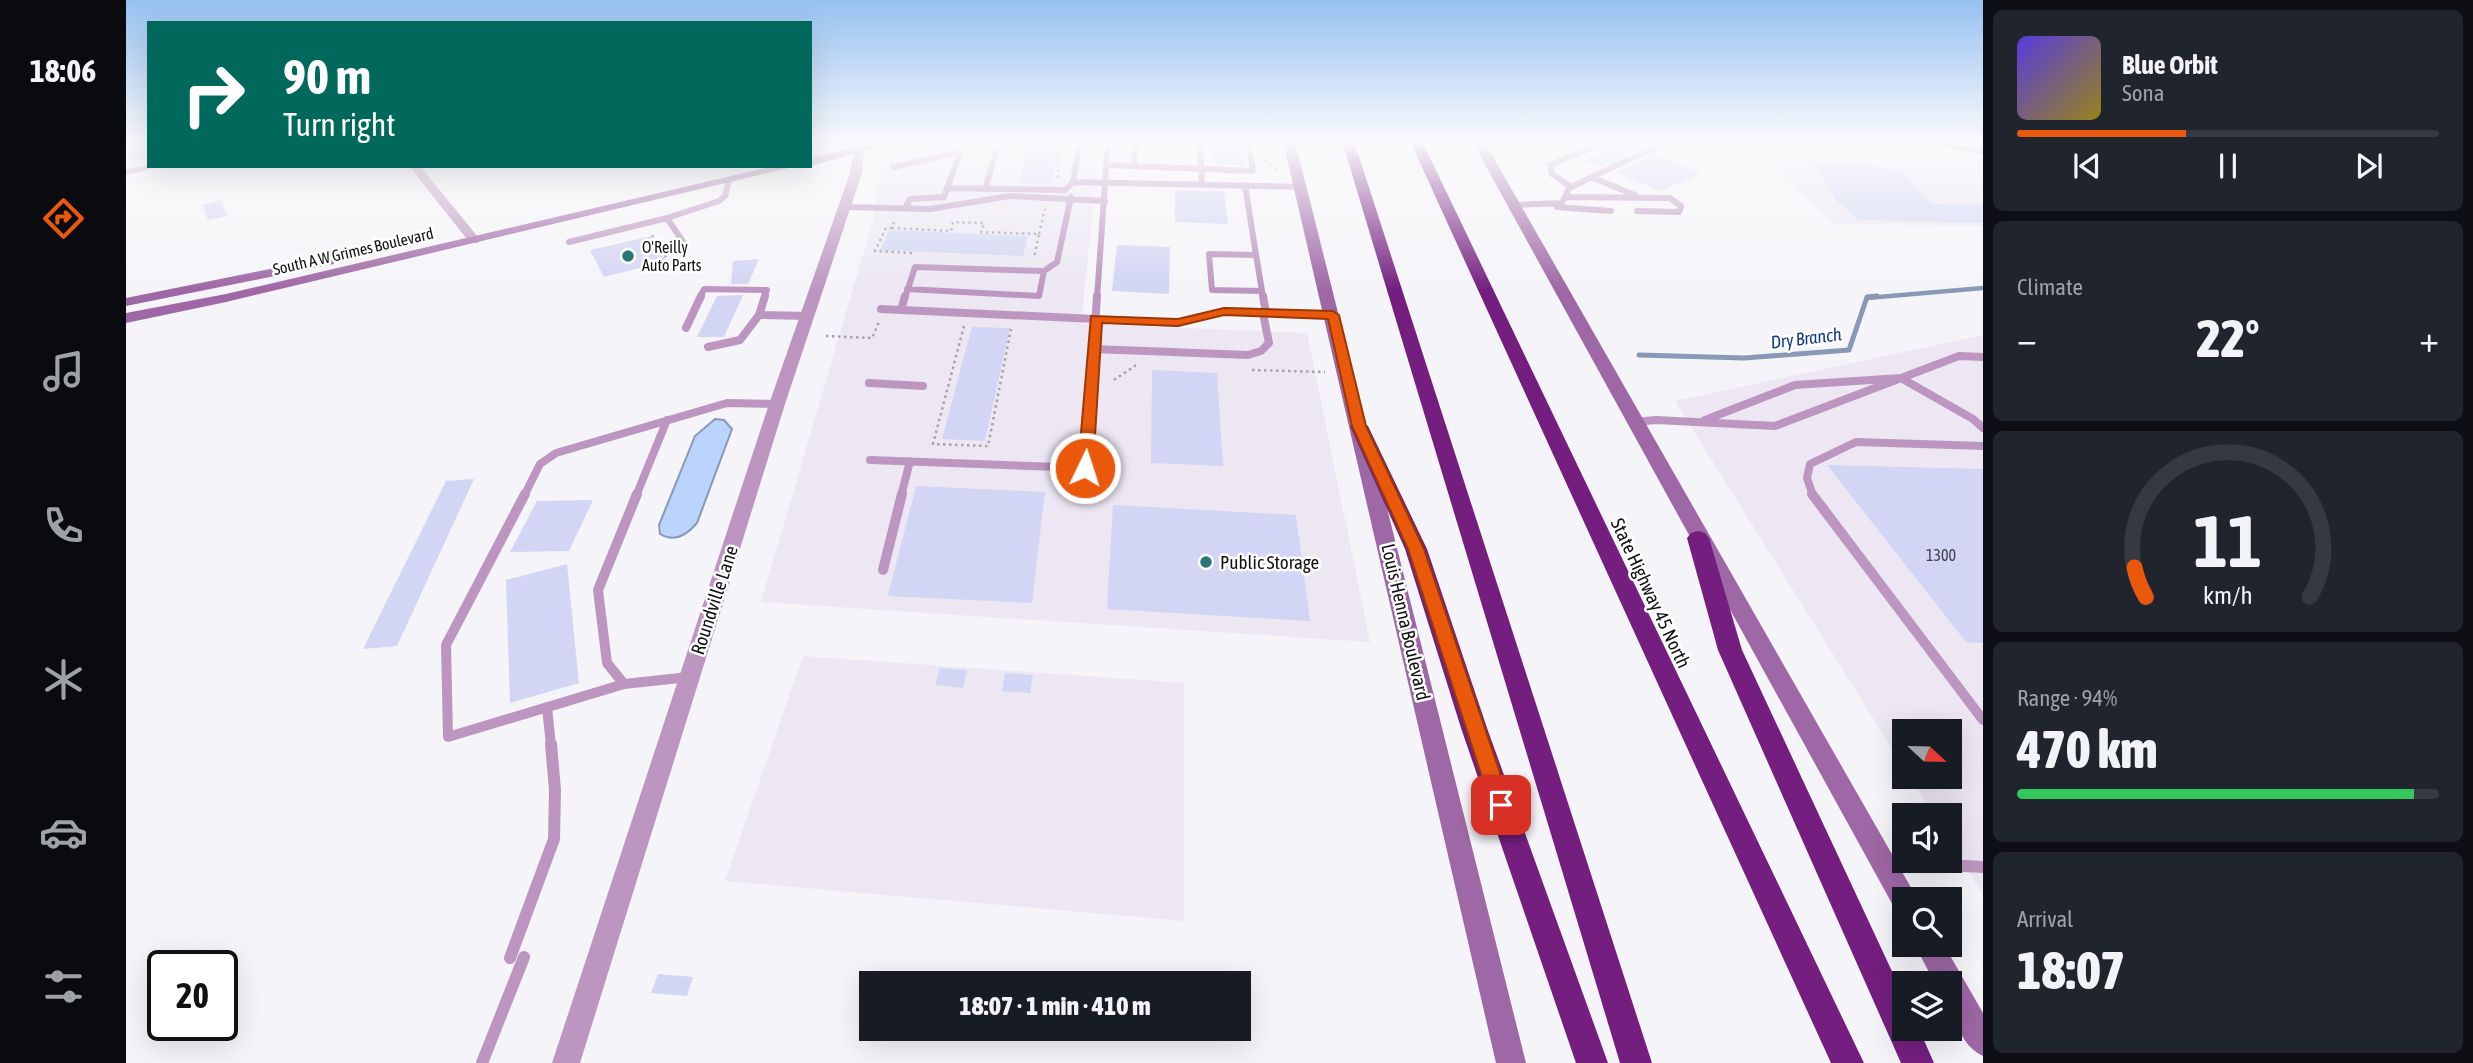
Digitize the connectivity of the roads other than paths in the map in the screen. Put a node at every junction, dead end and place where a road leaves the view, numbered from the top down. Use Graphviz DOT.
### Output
graph roads {
  1 [pos="434,191"];
  2 [pos="643,191"];
  3 [pos="683,191"];
  4 [pos="726,191"];
  5 [pos="850,191"];
  6 [pos="946,191"];
  7 [pos="1106,191"];
  8 [pos="1246,191"];
  9 [pos="1304,191"];
  10 [pos="1363,191"];
  11 [pos="1439,191"];
  12 [pos="1504,191"];
  13 [pos="1569,191"];
  14 [pos="1625,191"];
  15 [pos="1071,197"];
  16 [pos="1566,197"];
  17 [pos="1639,197"];
  18 [pos="1105,201"];
  19 [pos="1512,205"];
  20 [pos="1548,206"];
  21 [pos="844,207"];
  22 [pos="905,208"];
  23 [pos="1611,211"];
  24 [pos="1637,211"];
  25 [pos="667,218"];
  26 [pos="469,235"];
  27 [pos="569,242"];
  28 [pos="685,245"];
  29 [pos="1256,255"];
  30 [pos="1044,271"];
  31 [pos="907,289"];
  32 [pos="1263,292"];
  33 [pos="126,302"];
  34 [pos="881,309"];
  35 [pos="901,310"];
  36 [pos="1265,313"];
  37 [pos="759,315"];
  38 [pos="1333,315"];
  39 [pos="807,316"];
  40 [pos="126,318"];
  41 [pos="1096,319"];
  42 [pos="686,328"];
  43 [pos="708,347"];
  44 [pos="1094,349"];
  45 [pos="1983,357"];
  46 [pos="1901,378"];
  47 [pos="869,383"];
  48 [pos="923,386"];
  49 [pos="777,404"];
  50 [pos="667,420"];
  51 [pos="1633,422"];
  52 [pos="1701,422"];
  53 [pos="1359,426"];
  54 [pos="1983,428"];
  55 [pos="1983,446"];
  56 [pos="870,460"];
  57 [pos="909,461"];
  58 [pos="1698,538"];
  59 [pos="883,570"];
  60 [pos="690,677"];
  61 [pos="624,684"];
  62 [pos="547,707"];
  63 [pos="1983,720"];
  64 [pos="1883,862"];
  65 [pos="1983,867"];
  66 [pos="1897,887"];
  67 [pos="524,957"];
  68 [pos="1936,957"];
  69 [pos="510,958"];
  70 [pos="1983,1041"];
  71 [pos="482,1063"];
  72 [pos="566,1063"];
  73 [pos="1511,1063"];
  74 [pos="1592,1063"];
  75 [pos="1636,1063"];
  76 [pos="1848,1063"];
  77 [pos="1919,1063"];
  1 -- 26 [label="street"];
  2 -- 26 [label="main road, South A W Grimes Boulevard"];
  3 -- 26 [label="main road, South A W Grimes Boulevard"];
  4 -- 25 [label="lane"];
  5 -- 21 [label="street, Roundville Lane"];
  6 -- 22 [label="lane"];
  7 -- 18 [label="lane"];
  8 -- 29 [label="lane"];
  9 -- 38 [label="main road, Louis Henna Boulevard"];
  10 -- 75 [label="highway"];
  11 -- 76 [label="highway, State Highway 45 North"];
  12 -- 19 [label="main road"];
  13 -- 16 [label="lane"];
  14 -- 17 [label="lane"];
  15 -- 18 [label="lane"];
  15 -- 22 [label="lane"];
  15 -- 30 [label="lane"];
  16 -- 17 [label="lane"];
  16 -- 20 [label="lane"];
  17 -- 24 [label="lane"];
  18 -- 41 [label="lane"];
  19 -- 20 [label="lane"];
  19 -- 51 [label="main road"];
  20 -- 23 [label="lane"];
  21 -- 22 [label="lane"];
  21 -- 39 [label="street, Roundville Lane"];
  25 -- 27 [label="lane"];
  25 -- 28 [label="lane"];
  26 -- 33 [label="main road, South A W Grimes Boulevard"];
  26 -- 40 [label="main road, South A W Grimes Boulevard"];
  29 -- 32 [label="lane"];
  29 -- 32 [label="lane"];
  30 -- 31 [label="lane"];
  30 -- 31 [label="lane"];
  31 -- 35 [label="lane"];
  32 -- 36 [label="lane"];
  34 -- 35 [label="lane"];
  35 -- 41 [label="lane"];
  36 -- 38 [label="lane"];
  36 -- 41 [label="lane"];
  36 -- 44 [label="lane"];
  37 -- 39 [label="lane"];
  37 -- 42 [label="lane"];
  37 -- 43 [label="lane"];
  38 -- 53 [label="main road, Louis Henna Boulevard"];
  39 -- 49 [label="street, Roundville Lane"];
  41 -- 44 [label="lane"];
  44 -- 57 [label="lane"];
  45 -- 46 [label="lane"];
  46 -- 52 [label="lane"];
  46 -- 52 [label="lane"];
  46 -- 54 [label="lane"];
  47 -- 48 [label="lane"];
  49 -- 50 [label="lane"];
  49 -- 60 [label="street, Roundville Lane"];
  50 -- 61 [label="lane"];
  50 -- 62 [label="lane"];
  51 -- 52 [label="lane"];
  51 -- 58 [label="main road"];
  53 -- 73 [label="main road, Louis Henna Boulevard"];
  53 -- 74 [label="highway"];
  55 -- 63 [label="lane"];
  56 -- 57 [label="lane"];
  57 -- 59 [label="lane"];
  58 -- 64 [label="main road"];
  58 -- 77 [label="highway"];
  60 -- 61 [label="lane"];
  60 -- 72 [label="street, Roundville Lane"];
  61 -- 62 [label="lane"];
  62 -- 69 [label="lane"];
  64 -- 65 [label="lane"];
  64 -- 66 [label="main road"];
  67 -- 71 [label="lane"];
  68 -- 70 [label="main road"];
}
